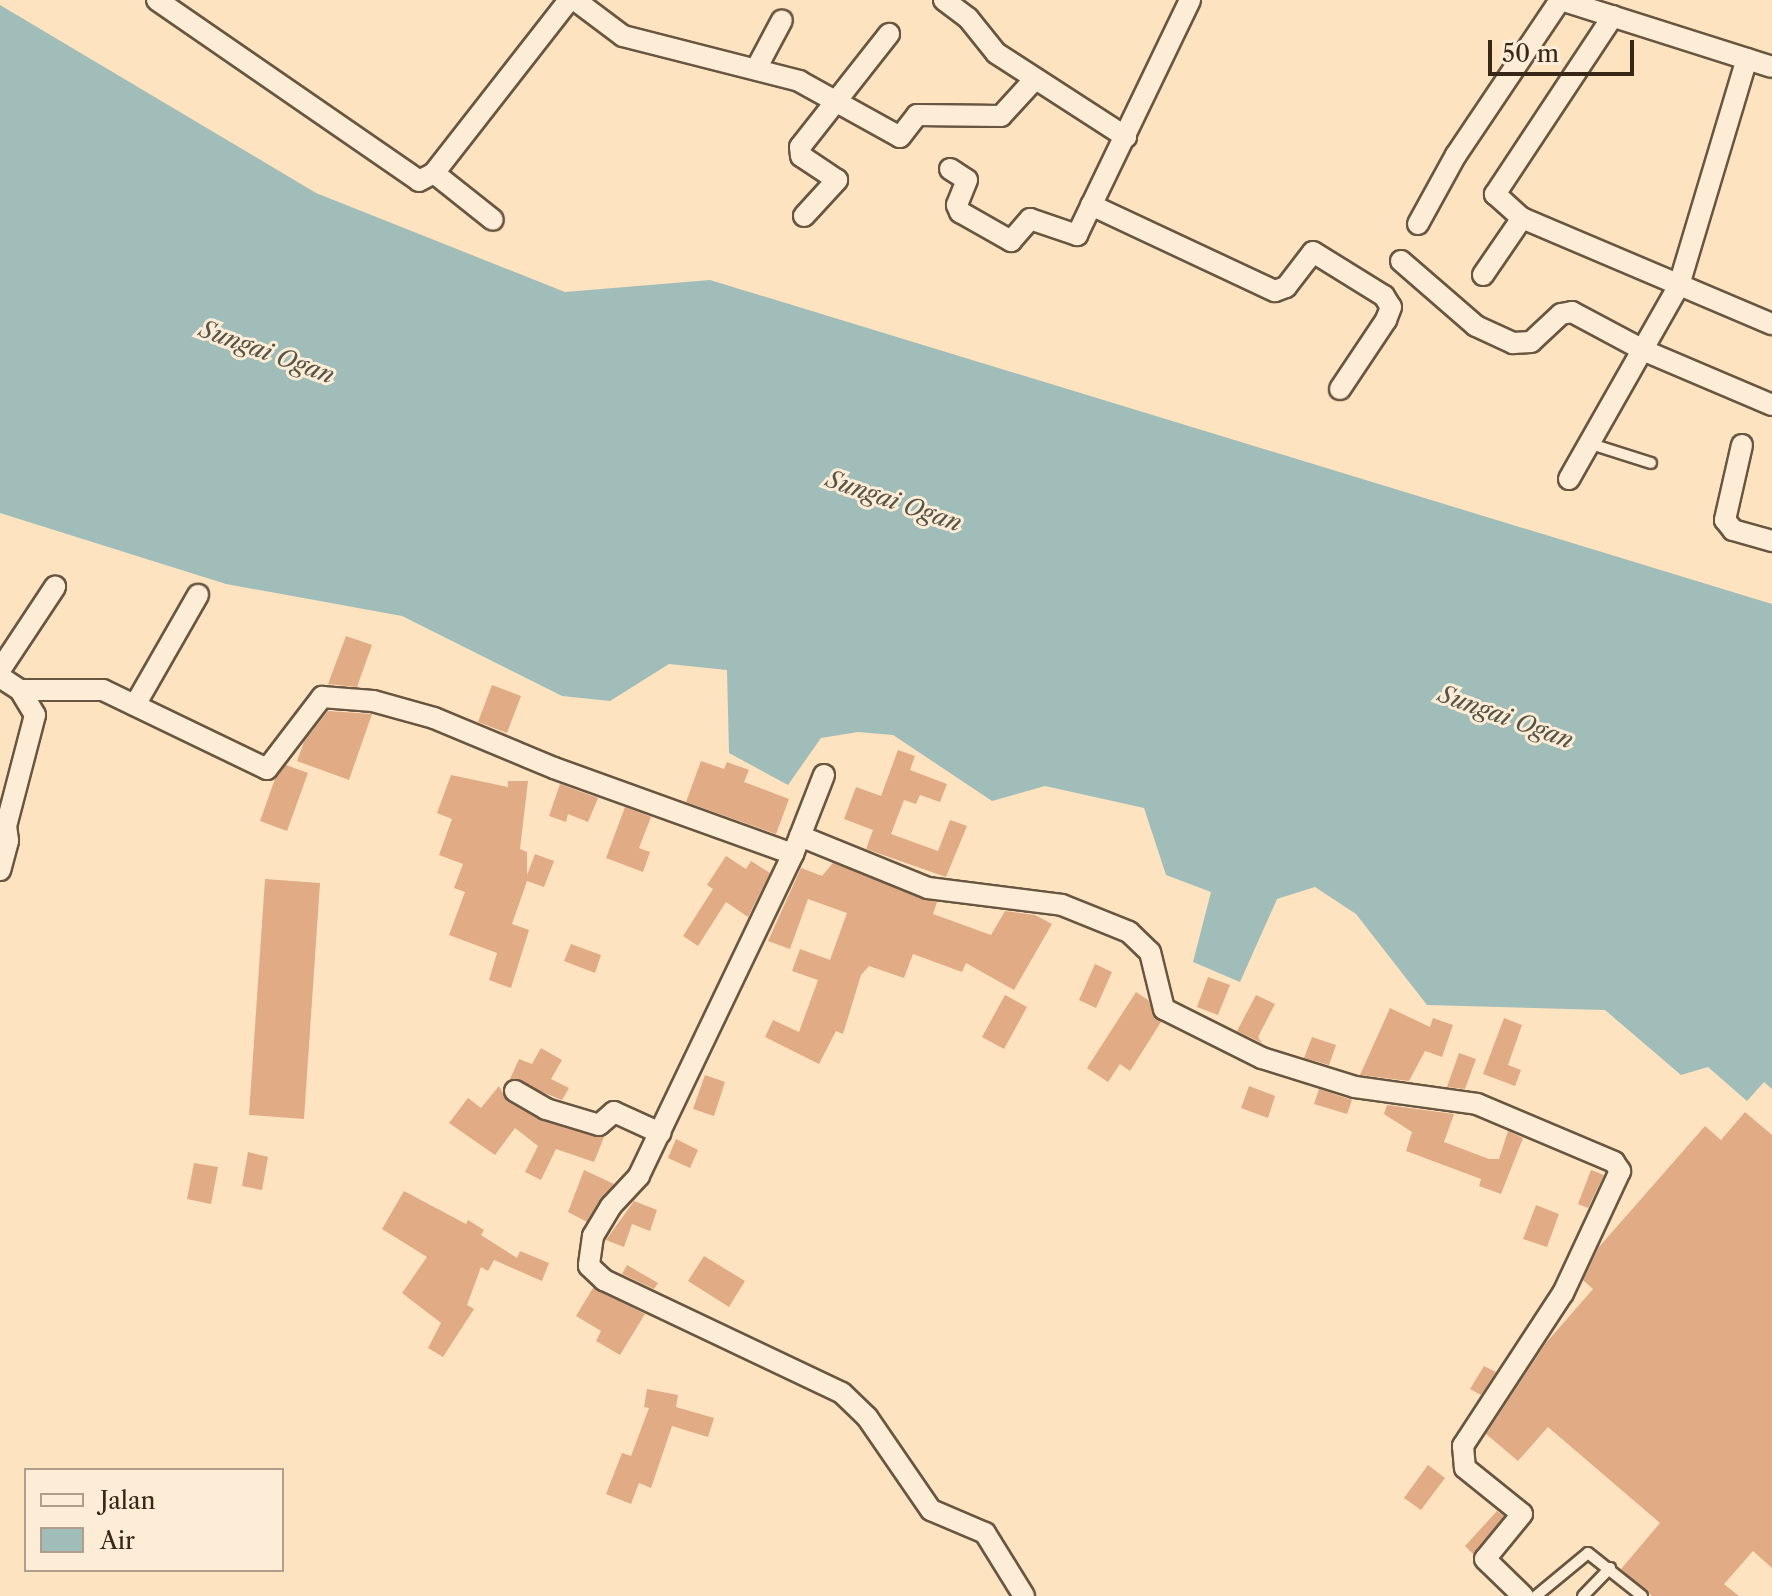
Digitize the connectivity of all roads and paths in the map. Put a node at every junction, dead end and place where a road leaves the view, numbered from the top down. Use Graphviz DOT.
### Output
graph roads {
  1 [pos="157,0"];
  2 [pos="569,0"];
  3 [pos="575,0"];
  4 [pos="944,0"];
  5 [pos="1190,0"];
  6 [pos="1560,0"];
  7 [pos="1613,16"];
  8 [pos="782,20"];
  9 [pos="889,34"];
  10 [pos="1747,59"];
  11 [pos="1772,67"];
  12 [pos="756,69"];
  13 [pos="1034,80"];
  14 [pos="838,99"];
  15 [pos="1126,137"];
  16 [pos="950,169"];
  17 [pos="434,173"];
  18 [pos="1091,205"];
  19 [pos="804,216"];
  20 [pos="1522,218"];
  21 [pos="493,220"];
  22 [pos="1418,224"];
  23 [pos="1401,261"];
  24 [pos="1483,275"];
  25 [pos="1679,285"];
  26 [pos="1772,324"];
  27 [pos="1645,351"];
  28 [pos="1340,389"];
  29 [pos="1772,405"];
  30 [pos="1588,443"];
  31 [pos="1742,445"];
  32 [pos="1651,463"];
  33 [pos="1569,479"];
  34 [pos="1772,541"];
  35 [pos="55,587"];
  36 [pos="198,595"];
  37 [pos="0,670"];
  38 [pos="0,677"];
  39 [pos="20,690"];
  40 [pos="135,705"];
  41 [pos="824,775"];
  42 [pos="796,845"];
  43 [pos="0,870"];
  44 [pos="515,1091"];
  45 [pos="660,1133"];
  46 [pos="1610,1568"];
  47 [pos="1024,1596"];
  48 [pos="1523,1596"];
  49 [pos="1536,1596"];
  50 [pos="1583,1596"];
  51 [pos="1642,1596"];
  1 -- 17 [label="street"];
  2 -- 17 [label="street"];
  3 -- 12 [label="street"];
  4 -- 13 [label="street"];
  5 -- 15 [label="street"];
  6 -- 7 [label="street"];
  6 -- 22 [label="street"];
  7 -- 10 [label="street"];
  7 -- 20 [label="street"];
  8 -- 12 [label="street"];
  9 -- 14 [label="street"];
  10 -- 11 [label="street"];
  10 -- 25 [label="street"];
  12 -- 14 [label="street"];
  13 -- 14 [label="street"];
  13 -- 15 [label="street"];
  14 -- 19 [label="street"];
  15 -- 18 [label="street"];
  16 -- 18 [label="street"];
  17 -- 21 [label="street"];
  18 -- 28 [label="street"];
  20 -- 24 [label="street"];
  20 -- 25 [label="street"];
  23 -- 27 [label="street"];
  25 -- 26 [label="street"];
  25 -- 27 [label="street"];
  27 -- 29 [label="street"];
  27 -- 30 [label="street"];
  30 -- 32 [label="lane"];
  30 -- 33 [label="street"];
  31 -- 34 [label="street"];
  35 -- 37 [label="street"];
  36 -- 40 [label="street"];
  38 -- 39 [label="street"];
  39 -- 40 [label="street"];
  39 -- 43 [label="street"];
  40 -- 42 [label="street"];
  41 -- 42 [label="street"];
  42 -- 45 [label="street"];
  42 -- 48 [label="street"];
  44 -- 45 [label="street"];
  45 -- 47 [label="street"];
  46 -- 49 [label="lane"];
  46 -- 50 [label="lane"];
  46 -- 51 [label="lane"];
}
